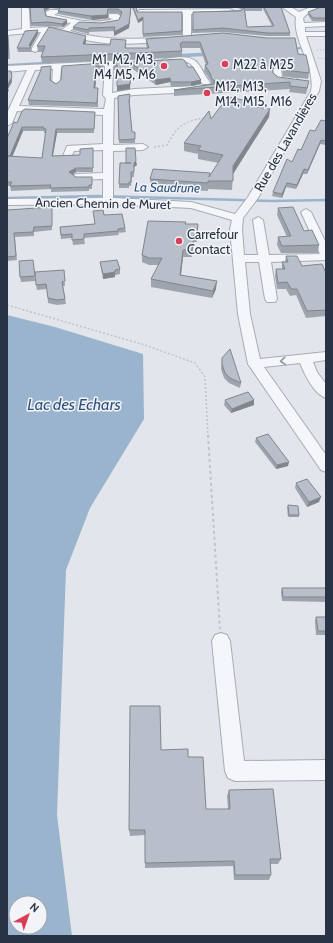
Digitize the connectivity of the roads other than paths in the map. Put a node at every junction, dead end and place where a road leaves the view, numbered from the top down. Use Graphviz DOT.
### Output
graph roads {
  1 [pos="286,7"];
  2 [pos="321,7"];
  3 [pos="25,9"];
  4 [pos="238,11"];
  5 [pos="56,12"];
  6 [pos="140,12"];
  7 [pos="187,12"];
  8 [pos="112,16"];
  9 [pos="300,16"];
  10 [pos="77,22"];
  11 [pos="326,24"];
  12 [pos="299,25"];
  13 [pos="46,29"];
  14 [pos="26,30"];
  15 [pos="64,32"];
  16 [pos="7,33"];
  17 [pos="326,34"];
  18 [pos="302,42"];
  19 [pos="35,50"];
  20 [pos="159,60"];
  21 [pos="139,62"];
  22 [pos="109,64"];
  23 [pos="57,67"];
  24 [pos="32,68"];
  25 [pos="7,69"];
  26 [pos="277,70"];
  27 [pos="320,82"];
  28 [pos="56,84"];
  29 [pos="109,98"];
  30 [pos="14,108"];
  31 [pos="108,112"];
  32 [pos="7,123"];
  33 [pos="108,147"];
  34 [pos="142,148"];
  35 [pos="68,156"];
  36 [pos="109,176"];
  37 [pos="76,177"];
  38 [pos="108,196"];
  39 [pos="7,202"];
  40 [pos="306,212"];
  41 [pos="238,218"];
  42 [pos="258,220"];
  43 [pos="326,256"];
  44 [pos="239,259"];
  45 [pos="264,259"];
  46 [pos="271,299"];
  47 [pos="326,356"];
  48 [pos="304,359"];
  49 [pos="255,364"];
  50 [pos="326,392"];
  51 [pos="326,466"];
  52 [pos="221,641"];
  53 [pos="326,770"];
  1 -- 9 [label="street"];
  2 -- 9 [label="street"];
  3 -- 14 [label="street"];
  4 -- 7 [label="street"];
  5 -- 10 [label="street"];
  6 -- 7 [label="street"];
  7 -- 15 [label="street"];
  8 -- 10 [label="street"];
  9 -- 12 [label="street, Rue des Lavandières"];
  10 -- 15 [label="street"];
  11 -- 12 [label="street"];
  12 -- 18 [label="street, Rue des Lavandières"];
  13 -- 14 [label="street"];
  13 -- 15 [label="street"];
  13 -- 19 [label="street"];
  14 -- 16 [label="street"];
  17 -- 18 [label="street"];
  18 -- 27 [label="street, Rue des Lavandières"];
  20 -- 29 [label="street"];
  21 -- 22 [label="street"];
  22 -- 23 [label="street"];
  22 -- 29 [label="street"];
  23 -- 24 [label="street"];
  23 -- 28 [label="street"];
  24 -- 25 [label="street"];
  24 -- 30 [label="street"];
  26 -- 27 [label="street"];
  27 -- 41 [label="street, Rue des Lavandières"];
  29 -- 31 [label="street"];
  30 -- 31 [label="street"];
  30 -- 32 [label="street"];
  31 -- 33 [label="street"];
  33 -- 34 [label="street"];
  33 -- 35 [label="street"];
  33 -- 36 [label="street"];
  36 -- 37 [label="street"];
  36 -- 38 [label="street"];
  38 -- 39 [label="street, Ancien Chemin de Muret"];
  38 -- 41 [label="street, Ancien Chemin de Muret"];
  40 -- 43 [label="street"];
  41 -- 44 [label="street"];
  42 -- 45 [label="street"];
  43 -- 45 [label="street"];
  44 -- 45 [label="street"];
  44 -- 49 [label="street"];
  45 -- 46 [label="street"];
  47 -- 48 [label="street"];
  48 -- 49 [label="street, one-way"];
  48 -- 50 [label="street"];
  49 -- 51 [label="street"];
  52 -- 53 [label="street"];
}
